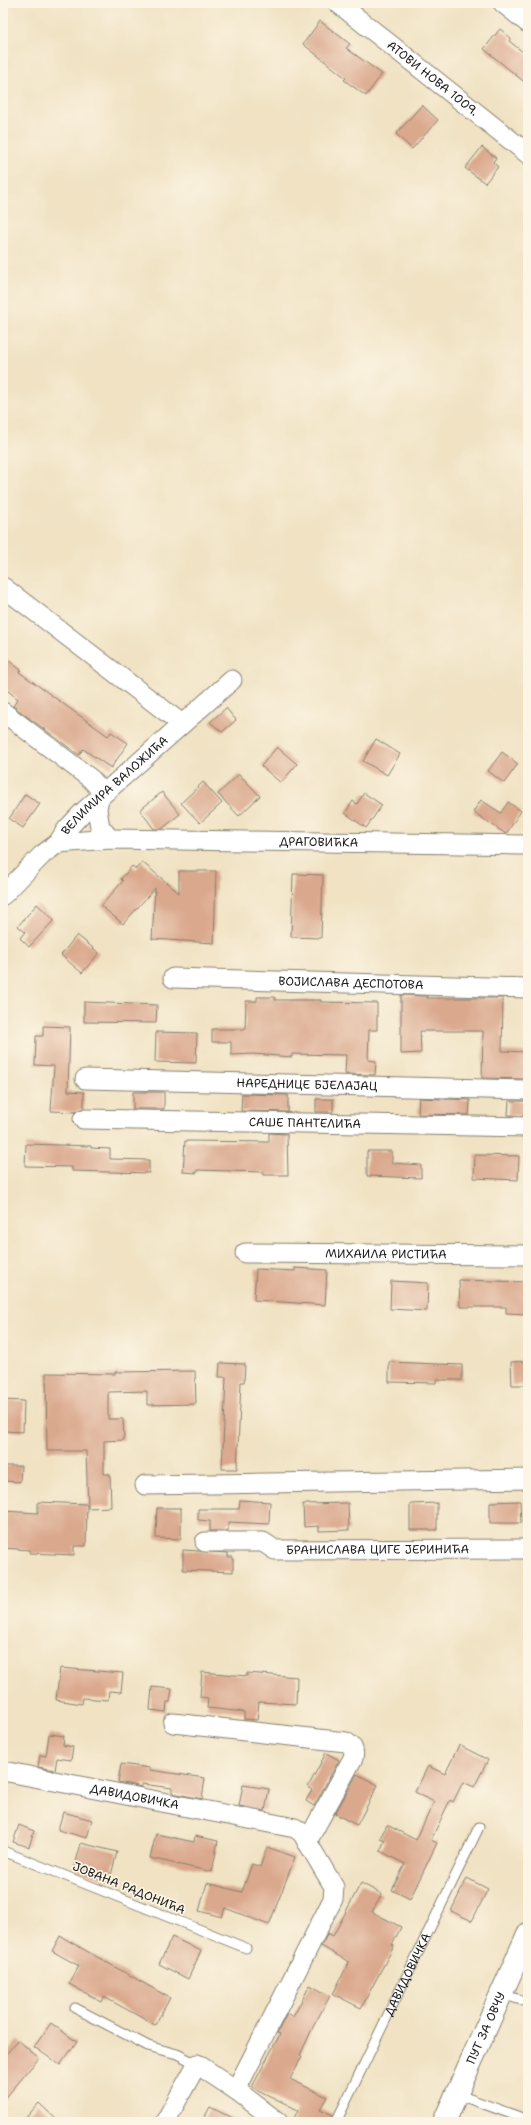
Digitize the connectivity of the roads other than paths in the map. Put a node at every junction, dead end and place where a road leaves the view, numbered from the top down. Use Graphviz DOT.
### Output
graph roads {
  1 [pos="338,3"];
  2 [pos="503,3"];
  3 [pos="528,22"];
  4 [pos="528,154"];
  5 [pos="3,587"];
  6 [pos="232,680"];
  7 [pos="3,712"];
  8 [pos="182,724"];
  9 [pos="98,799"];
  10 [pos="110,839"];
  11 [pos="58,843"];
  12 [pos="528,845"];
  13 [pos="3,895"];
  14 [pos="173,978"];
  15 [pos="528,988"];
  16 [pos="85,1079"];
  17 [pos="528,1090"];
  18 [pos="83,1119"];
  19 [pos="528,1127"];
  20 [pos="245,1253"];
  21 [pos="528,1255"];
  22 [pos="528,1479"];
  23 [pos="145,1486"];
  24 [pos="205,1542"];
  25 [pos="528,1548"];
  26 [pos="173,1723"];
  27 [pos="3,1771"];
  28 [pos="479,1827"];
  29 [pos="307,1842"];
  30 [pos="3,1851"];
  31 [pos="528,1934"];
  32 [pos="246,1948"];
  33 [pos="501,1994"];
  34 [pos="528,2002"];
  35 [pos="75,2008"];
  36 [pos="197,2064"];
  37 [pos="236,2090"];
  38 [pos="456,2094"];
  39 [pos="528,2120"];
  40 [pos="165,2122"];
  41 [pos="278,2122"];
  42 [pos="336,2122"];
  43 [pos="444,2122"];
  1 -- 4 [label="street, АТОВИ НОВА 1009."];
  2 -- 3 [label="street"];
  5 -- 8 [label="street"];
  6 -- 8 [label="street, ВЕЛИМИРА ВАЛОЖИЋА"];
  7 -- 9 [label="street"];
  8 -- 9 [label="street, ВЕЛИМИРА ВАЛОЖИЋА"];
  9 -- 10 [label="street"];
  9 -- 11 [label="street, ВЕЛИМИРА ВАЛОЖИЋА"];
  10 -- 11 [label="street, ДРАГОВИЋКА"];
  10 -- 12 [label="street, ДРАГОВИЋКА"];
  11 -- 13 [label="street, ВЕЛИМИРА ВАЛОЖИЋА"];
  14 -- 15 [label="street, ВОЈИСЛАВА ДЕСПОТОВА"];
  16 -- 17 [label="street, НАРЕДНИЦЕ БЈЕЛАЈАЦ"];
  18 -- 19 [label="street, САШЕ ПАНТЕЛИЋА"];
  20 -- 21 [label="street, МИХАИЛА РИСТИЋА"];
  22 -- 23 [label="street"];
  24 -- 25 [label="street, БРАНИСЛАВА ЦИГЕ ЈЕРИНИЋА"];
  26 -- 29 [label="street"];
  27 -- 29 [label="street, ДАВИДОВИЧКА"];
  28 -- 42 [label="lane, ДАВИДОВИЧКА"];
  29 -- 37 [label="street, ДАВИДОВИЧКА"];
  30 -- 32 [label="lane, ЈОВАНА РАДОНИЋА"];
  31 -- 33 [label="street, ПУТ ЗА ОВЧУ"];
  33 -- 34 [label="lane"];
  33 -- 38 [label="street, ПУТ ЗА ОВЧУ"];
  35 -- 36 [label="lane"];
  36 -- 37 [label="street"];
  36 -- 40 [label="street"];
  37 -- 41 [label="street"];
  38 -- 39 [label="lane"];
  38 -- 43 [label="street, ПУТ ЗА ОВЧУ"];
}
